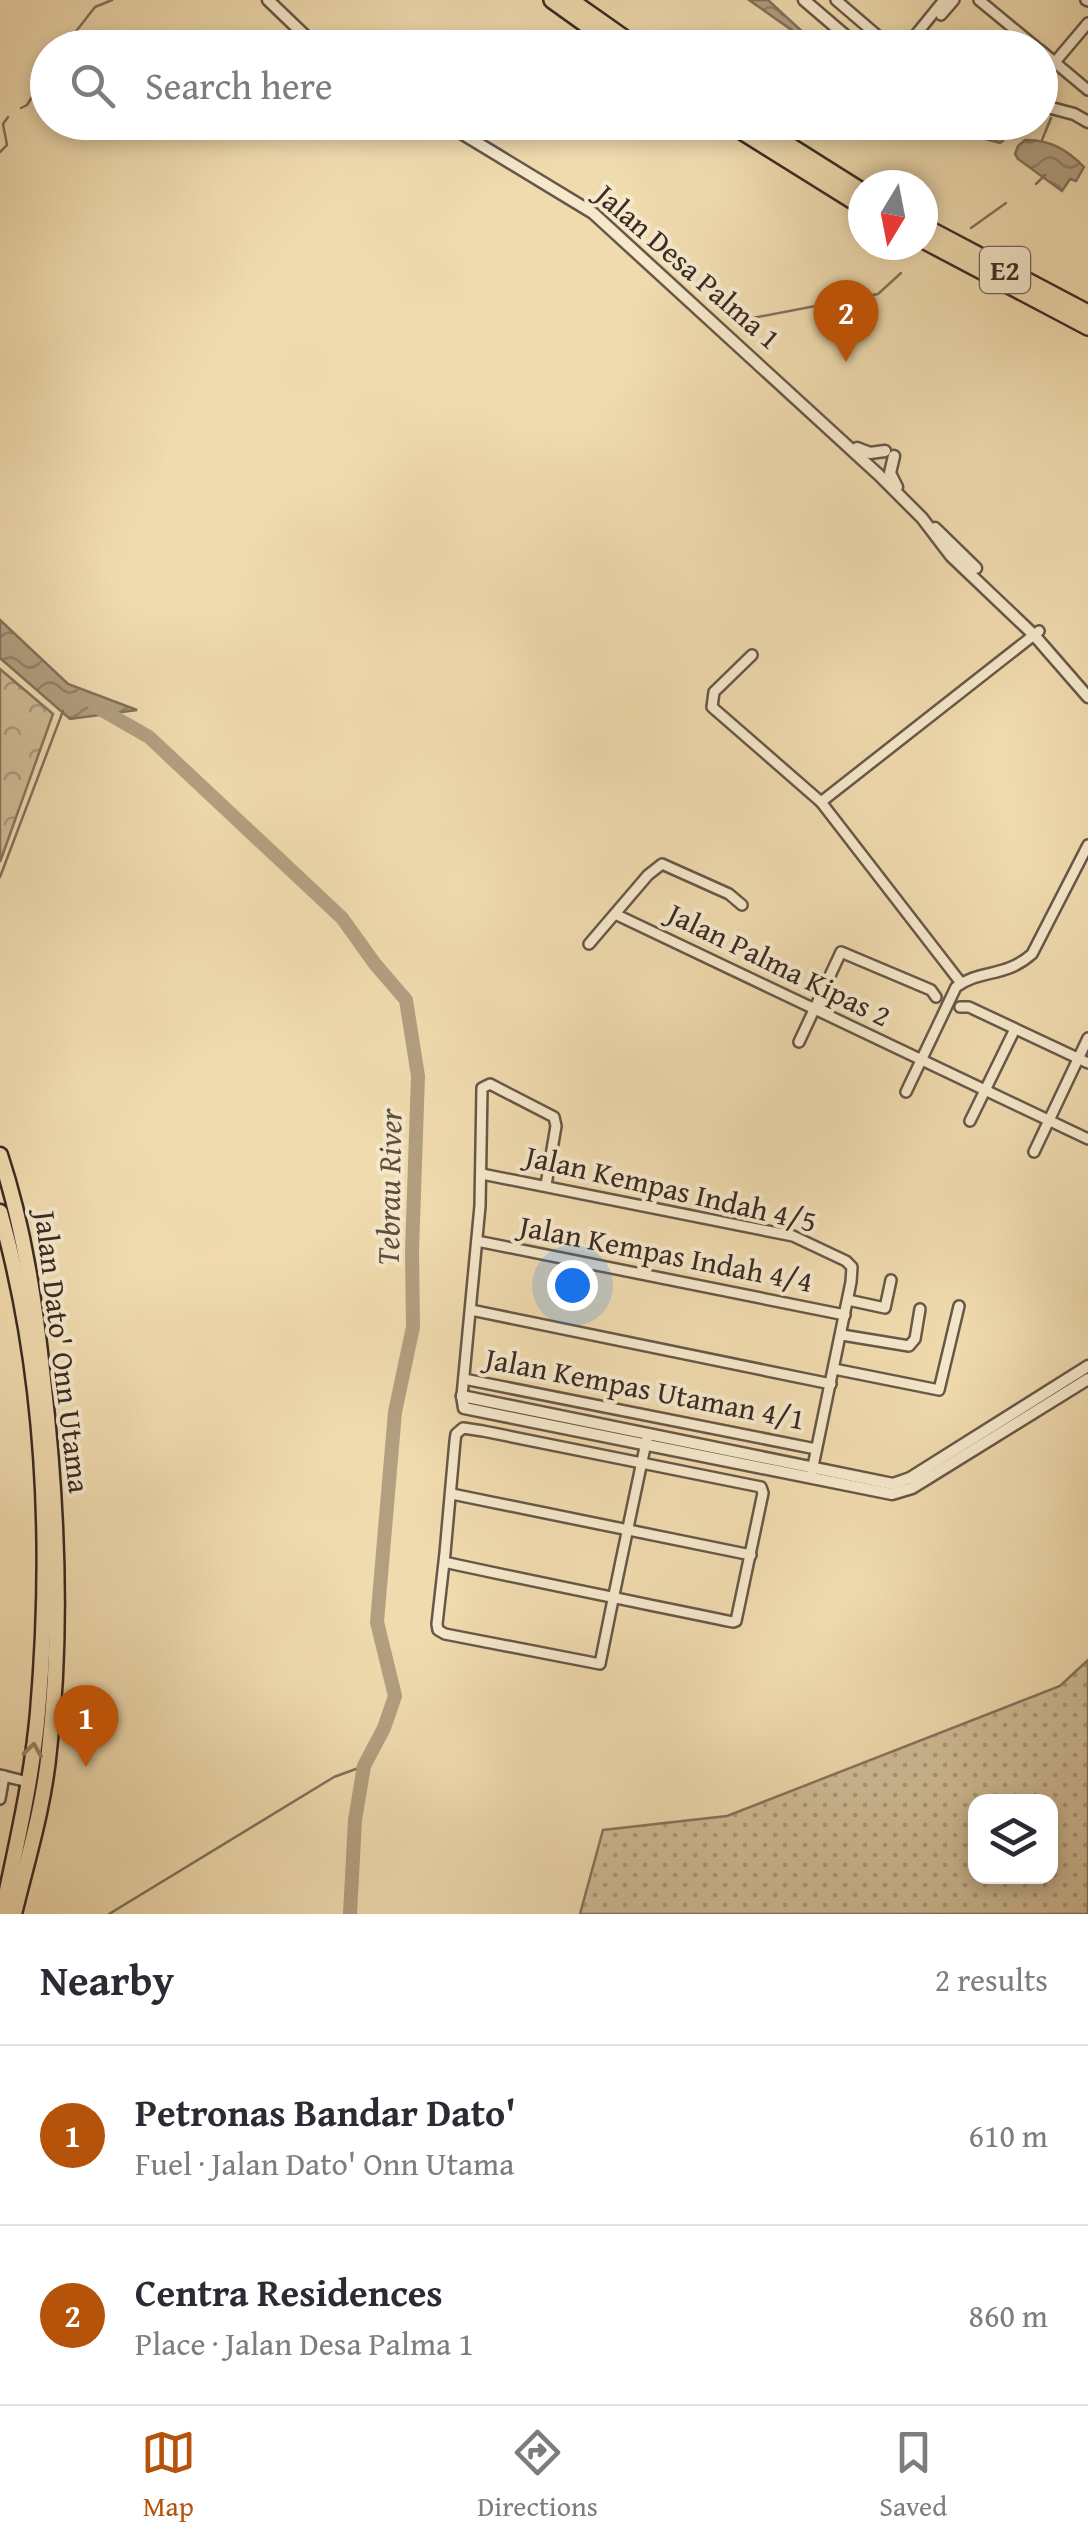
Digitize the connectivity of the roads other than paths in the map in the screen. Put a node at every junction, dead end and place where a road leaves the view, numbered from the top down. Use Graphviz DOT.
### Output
graph roads {
  1 [pos="268,0"];
  2 [pos="552,0"];
  3 [pos="570,0"];
  4 [pos="804,0"];
  5 [pos="836,0"];
  6 [pos="944,0"];
  7 [pos="954,0"];
  8 [pos="980,0"];
  9 [pos="941,15"];
  10 [pos="1088,23"];
  11 [pos="299,30"];
  12 [pos="594,30"];
  13 [pos="612,30"];
  14 [pos="839,30"];
  15 [pos="871,30"];
  16 [pos="920,30"];
  17 [pos="1016,30"];
  18 [pos="1058,58"];
  19 [pos="1058,65"];
  20 [pos="1088,90"];
  21 [pos="1058,110"];
  22 [pos="1088,122"];
  23 [pos="473,140"];
  24 [pos="757,140"];
  25 [pos="781,140"];
  26 [pos="848,183"];
  27 [pos="848,198"];
  28 [pos="938,234"];
  29 [pos="938,248"];
  30 [pos="1088,312"];
  31 [pos="1088,327"];
  32 [pos="839,437"];
  33 [pos="905,501"];
  34 [pos="1036,633"];
  35 [pos="752,655"];
  36 [pos="1088,686"];
  37 [pos="1088,697"];
  38 [pos="821,802"];
  39 [pos="1088,844"];
  40 [pos="742,905"];
  41 [pos="615,914"];
  42 [pos="590,944"];
  43 [pos="961,982"];
  44 [pos="936,997"];
  45 [pos="960,1007"];
  46 [pos="813,1008"];
  47 [pos="1015,1029"];
  48 [pos="1088,1038"];
  49 [pos="798,1042"];
  50 [pos="1078,1058"];
  51 [pos="921,1060"];
  52 [pos="1088,1063"];
  53 [pos="985,1090"];
  54 [pos="906,1092"];
  55 [pos="1048,1120"];
  56 [pos="970,1122"];
  57 [pos="1088,1139"];
  58 [pos="1034,1152"];
  59 [pos="0,1155"];
  60 [pos="482,1174"];
  61 [pos="546,1185"];
  62 [pos="0,1212"];
  63 [pos="15,1239"];
  64 [pos="477,1241"];
  65 [pos="891,1280"];
  66 [pos="848,1300"];
  67 [pos="960,1306"];
  68 [pos="920,1309"];
  69 [pos="471,1310"];
  70 [pos="845,1315"];
  71 [pos="842,1335"];
  72 [pos="1088,1366"];
  73 [pos="834,1369"];
  74 [pos="464,1378"];
  75 [pos="1088,1379"];
  76 [pos="830,1384"];
  77 [pos="462,1396"];
  78 [pos="1026,1411"];
  79 [pos="646,1440"];
  80 [pos="816,1449"];
  81 [pos="641,1464"];
  82 [pos="812,1472"];
  83 [pos="452,1494"];
  84 [pos="628,1530"];
  85 [pos="751,1555"];
  86 [pos="444,1562"];
  87 [pos="614,1597"];
  88 [pos="2,1776"];
  89 [pos="28,1782"];
  90 [pos="0,1798"];
  91 [pos="2,1914"];
  92 [pos="14,1914"];
  1 -- 11 [label="street"];
  2 -- 12 [label="highway"];
  3 -- 13 [label="highway"];
  4 -- 14 [label="street"];
  5 -- 15 [label="street"];
  6 -- 16 [label="street"];
  7 -- 9 [label="street"];
  8 -- 17 [label="street"];
  10 -- 18 [label="street"];
  19 -- 20 [label="street"];
  21 -- 22 [label="street"];
  23 -- 32 [label="street, Jalan Desa Palma 1"];
  24 -- 27 [label="highway"];
  25 -- 26 [label="highway"];
  28 -- 30 [label="highway, E2"];
  29 -- 31 [label="highway, E2"];
  32 -- 33 [label="street, Jalan Desa Palma 1"];
  32 -- 33 [label="street"];
  33 -- 34 [label="street, Jalan Desa Palma 1"];
  34 -- 36 [label="street, Jalan Desa Palma 1"];
  34 -- 37 [label="street, Jalan Desa Palma 1"];
  34 -- 38 [label="street"];
  35 -- 38 [label="street"];
  38 -- 43 [label="street"];
  39 -- 43 [label="street"];
  40 -- 41 [label="street"];
  41 -- 42 [label="street"];
  41 -- 46 [label="street, Jalan Palma Kipas 2"];
  43 -- 51 [label="street"];
  44 -- 46 [label="street"];
  45 -- 47 [label="street"];
  46 -- 49 [label="street"];
  46 -- 51 [label="street, Jalan Palma Kipas 2"];
  47 -- 50 [label="street"];
  47 -- 53 [label="street"];
  48 -- 50 [label="street"];
  50 -- 52 [label="street"];
  50 -- 55 [label="street"];
  51 -- 53 [label="street, Jalan Palma Kipas 2"];
  51 -- 54 [label="street"];
  53 -- 55 [label="street, Jalan Palma Kipas 2"];
  53 -- 56 [label="street"];
  55 -- 57 [label="street, Jalan Palma Kipas 2"];
  55 -- 58 [label="street"];
  59 -- 63 [label="main road, Jalan Dato' Onn Utama"];
  60 -- 61 [label="street, Jalan Kempas Indah 4/5"];
  60 -- 61 [label="street"];
  60 -- 64 [label="street"];
  61 -- 66 [label="street, Jalan Kempas Indah 4/5"];
  62 -- 63 [label="main road, Jalan Dato' Onn Utama"];
  89 -- 63 [label="main road, Jalan Dato' Onn Utama, one-way"];
  63 -- 92 [label="main road, Jalan Dato' Onn Utama"];
  64 -- 69 [label="street"];
  64 -- 70 [label="street, Jalan Kempas Indah 4/4"];
  65 -- 66 [label="street"];
  66 -- 70 [label="street"];
  67 -- 73 [label="street"];
  68 -- 71 [label="street"];
  69 -- 74 [label="street"];
  69 -- 76 [label="street"];
  70 -- 71 [label="street"];
  71 -- 73 [label="street"];
  72 -- 78 [label="street"];
  73 -- 76 [label="street"];
  74 -- 77 [label="street"];
  74 -- 80 [label="street, Jalan Kempas Utaman 4/1"];
  75 -- 78 [label="street"];
  76 -- 80 [label="street"];
  77 -- 79 [label="street"];
  78 -- 82 [label="street"];
  79 -- 81 [label="street"];
  79 -- 82 [label="street"];
  80 -- 82 [label="street"];
  81 -- 83 [label="street"];
  81 -- 84 [label="street"];
  81 -- 85 [label="street"];
  83 -- 84 [label="street"];
  83 -- 86 [label="street"];
  84 -- 85 [label="street"];
  84 -- 87 [label="street"];
  85 -- 87 [label="street"];
  86 -- 87 [label="street"];
  86 -- 87 [label="street"];
  88 -- 89 [label="street"];
  88 -- 90 [label="street"];
  89 -- 91 [label="main road, Jalan Dato' Onn Utama"];
}
